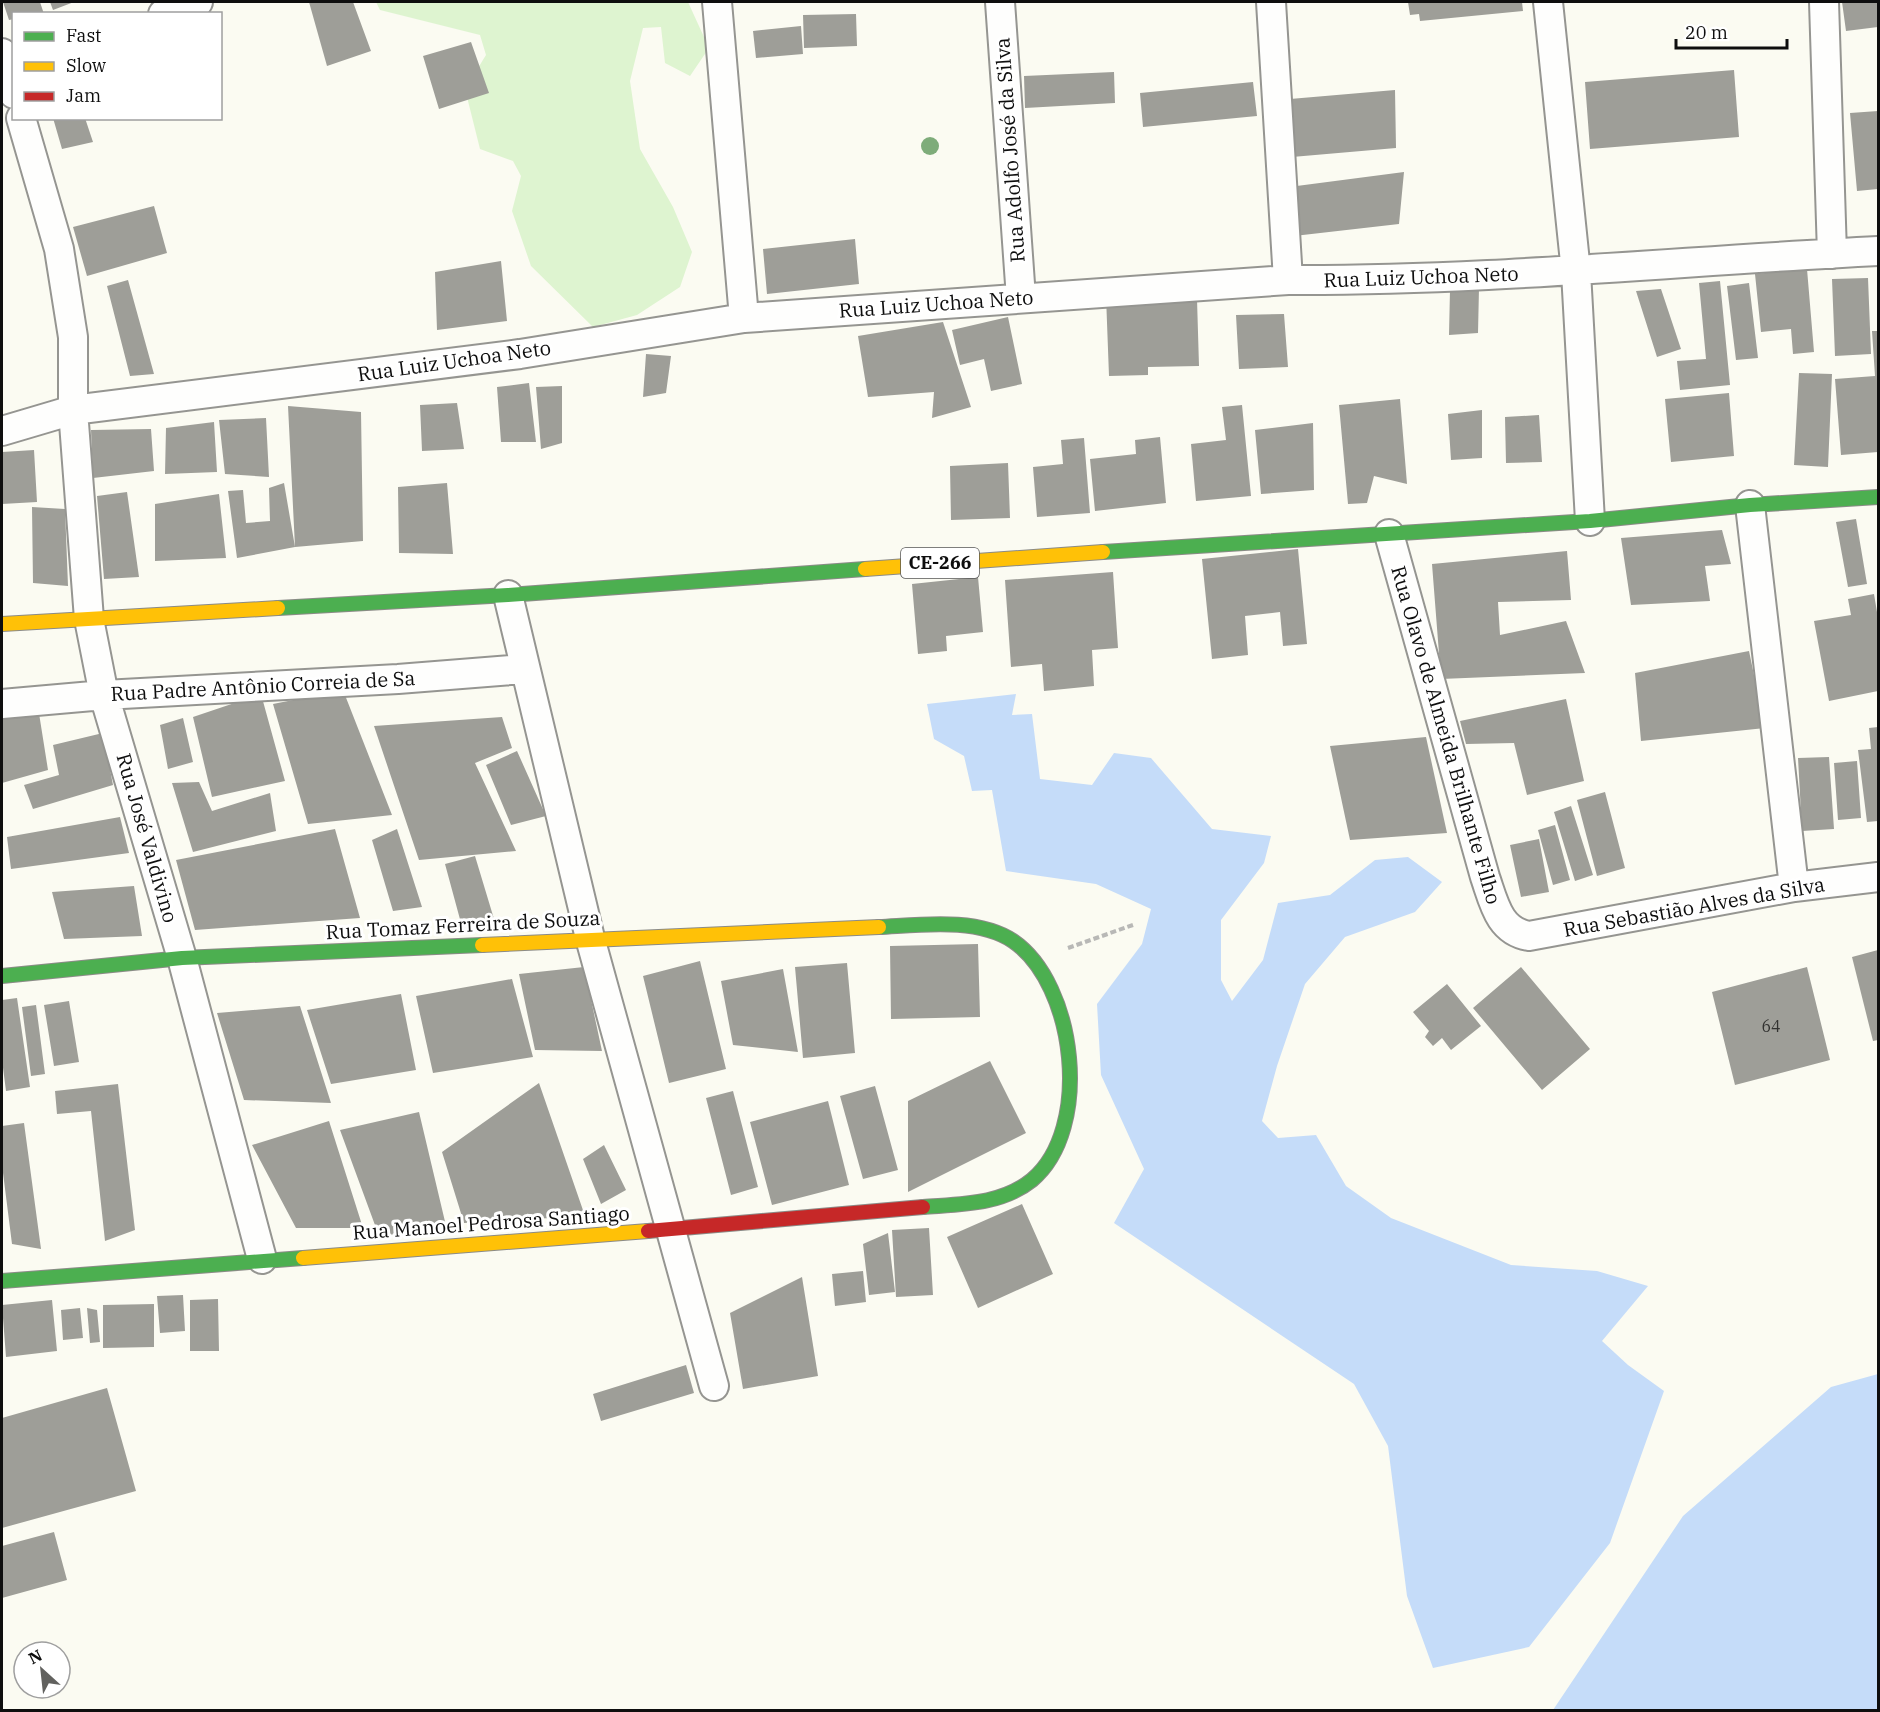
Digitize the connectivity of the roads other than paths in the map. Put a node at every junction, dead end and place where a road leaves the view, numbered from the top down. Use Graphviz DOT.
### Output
graph roads {
  1 [pos="198,2"];
  2 [pos="717,2"];
  3 [pos="1000,2"];
  4 [pos="1271,2"];
  5 [pos="1548,2"];
  6 [pos="1824,2"];
  7 [pos="169,12"];
  8 [pos="22,120"];
  9 [pos="1878,251"];
  10 [pos="1832,254"];
  11 [pos="1576,272"];
  12 [pos="1288,280"];
  13 [pos="1021,298"];
  14 [pos="744,318"];
  15 [pos="73,410"];
  16 [pos="2,430"];
  17 [pos="1878,497"];
  18 [pos="1750,505"];
  19 [pos="1590,521"];
  20 [pos="1389,534"];
  21 [pos="508,595"];
  22 [pos="89,619"];
  23 [pos="2,624"];
  24 [pos="524,669"];
  25 [pos="104,695"];
  26 [pos="2,704"];
  27 [pos="1878,877"];
  28 [pos="1794,886"];
  29 [pos="1512,931"];
  30 [pos="591,938"];
  31 [pos="182,958"];
  32 [pos="1034,960"];
  33 [pos="2,976"];
  34 [pos="670,1229"];
  35 [pos="262,1258"];
  36 [pos="2,1281"];
  37 [pos="714,1386"];
  1 -- 7 [label="street"];
  2 -- 14 [label="street"];
  3 -- 13 [label="street, Rua Adolfo José da Silva"];
  4 -- 12 [label="street"];
  5 -- 11 [label="street"];
  6 -- 10 [label="street"];
  8 -- 15 [label="street, Rua José Valdivino"];
  9 -- 10 [label="street, Rua Luiz Uchoa Neto"];
  10 -- 11 [label="street, Rua Luiz Uchoa Neto"];
  11 -- 12 [label="street, Rua Luiz Uchoa Neto"];
  11 -- 19 [label="street"];
  12 -- 13 [label="street, Rua Luiz Uchoa Neto"];
  13 -- 14 [label="street, Rua Luiz Uchoa Neto"];
  14 -- 15 [label="street, Rua Luiz Uchoa Neto"];
  15 -- 16 [label="street, Rua Luiz Uchoa Neto"];
  15 -- 22 [label="street, Rua José Valdivino"];
  17 -- 18 [label="street, CE-266"];
  18 -- 19 [label="street, CE-266"];
  18 -- 28 [label="street"];
  19 -- 20 [label="street, CE-266"];
  20 -- 21 [label="street, CE-266"];
  20 -- 29 [label="street, Rua Olavo de Almeida Brilhante Filho"];
  21 -- 22 [label="street, CE-266"];
  21 -- 24 [label="street"];
  22 -- 23 [label="street, CE-266"];
  22 -- 25 [label="street, Rua José Valdivino"];
  24 -- 25 [label="street, Rua Padre Antônio Correia de Sa"];
  24 -- 30 [label="street"];
  25 -- 26 [label="street, Rua Padre Antônio Correia de Sa"];
  25 -- 31 [label="street, Rua José Valdivino"];
  27 -- 28 [label="street, Rua Sebastião Alves da Silva"];
  28 -- 29 [label="street, Rua Sebastião Alves da Silva"];
  30 -- 31 [label="street, Rua Tomaz Ferreira de Souza"];
  30 -- 32 [label="street, Rua Tomaz Ferreira de Souza"];
  30 -- 34 [label="street"];
  31 -- 33 [label="street, Rua Tomaz Ferreira de Souza"];
  31 -- 35 [label="street, Rua José Valdivino"];
  32 -- 34 [label="street, Rua Manoel Pedrosa Santiago"];
  34 -- 35 [label="street, Rua Manoel Pedrosa Santiago"];
  34 -- 37 [label="street"];
  35 -- 36 [label="street, Rua Manoel Pedrosa Santiago"];
}
